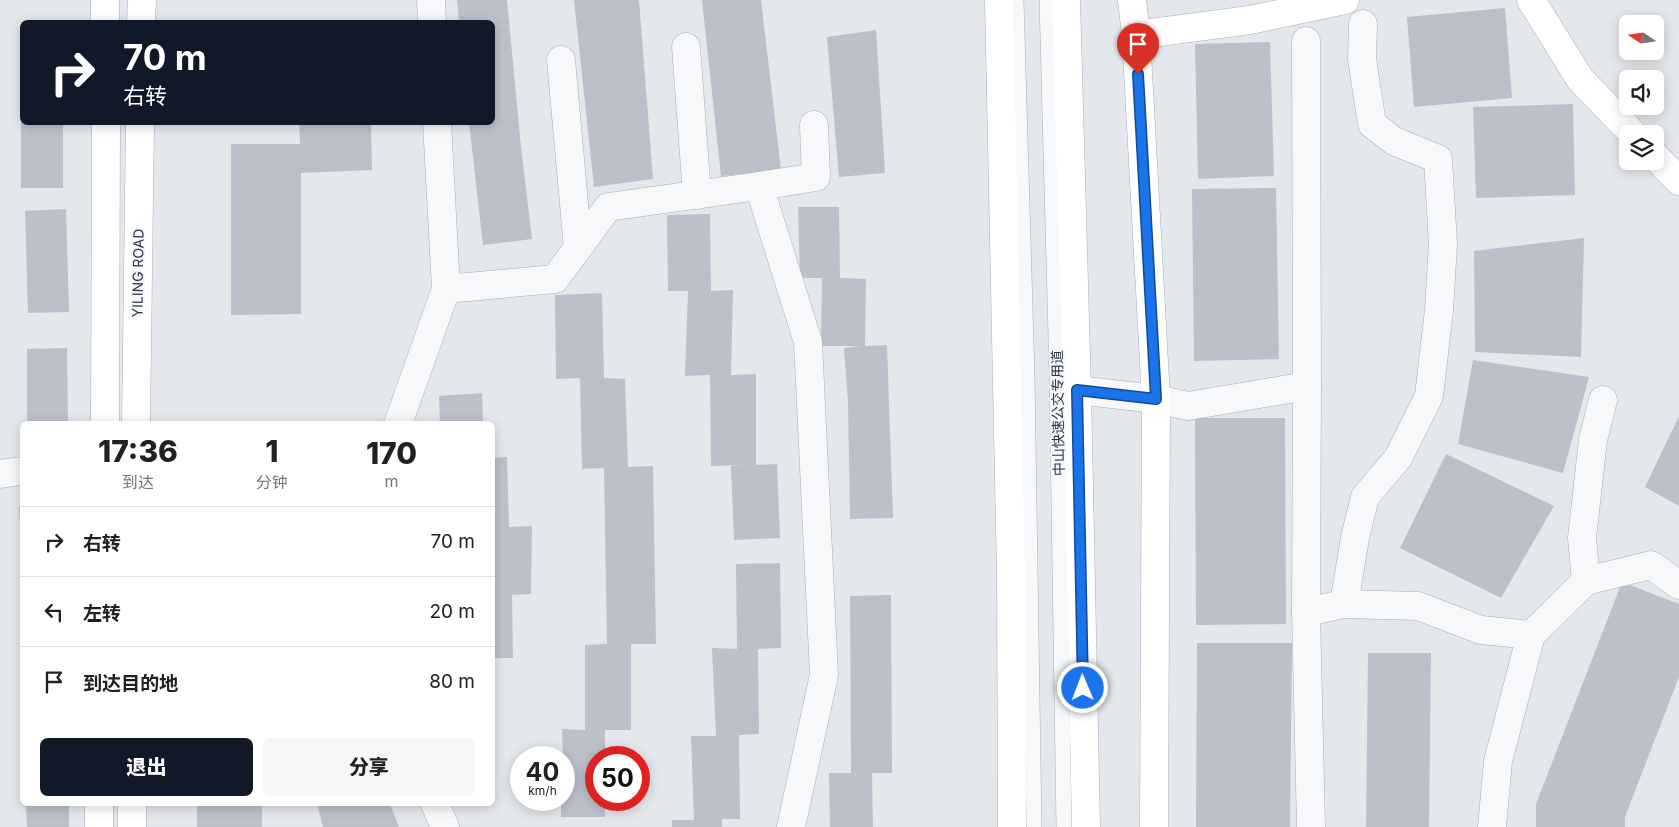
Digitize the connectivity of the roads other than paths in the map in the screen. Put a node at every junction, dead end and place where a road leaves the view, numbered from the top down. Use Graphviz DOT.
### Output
graph roads {
  1 [pos="105,0"];
  2 [pos="142,0"];
  3 [pos="431,0"];
  4 [pos="999,0"];
  5 [pos="1016,0"];
  6 [pos="1047,0"];
  7 [pos="1066,0"];
  8 [pos="1132,0"];
  9 [pos="1345,0"];
  10 [pos="1530,0"];
  11 [pos="105,20"];
  12 [pos="141,20"];
  13 [pos="432,20"];
  14 [pos="1363,24"];
  15 [pos="1136,35"];
  16 [pos="1306,41"];
  17 [pos="686,47"];
  18 [pos="561,60"];
  19 [pos="106,125"];
  20 [pos="140,125"];
  21 [pos="437,125"];
  22 [pos="814,125"];
  23 [pos="1624,125"];
  24 [pos="1664,165"];
  25 [pos="1679,181"];
  26 [pos="759,186"];
  27 [pos="697,195"];
  28 [pos="578,248"];
  29 [pos="446,288"];
  30 [pos="1307,386"];
  31 [pos="1077,390"];
  32 [pos="1156,399"];
  33 [pos="1602,400"];
  34 [pos="105,421"];
  35 [pos="136,421"];
  36 [pos="399,421"];
  37 [pos="20,471"];
  38 [pos="0,474"];
  39 [pos="1586,581"];
  40 [pos="1679,585"];
  41 [pos="1344,604"];
  42 [pos="1306,612"];
  43 [pos="1532,635"];
  44 [pos="99,806"];
  45 [pos="132,806"];
  46 [pos="436,806"];
  47 [pos="99,827"];
  48 [pos="132,827"];
  49 [pos="446,827"];
  50 [pos="791,827"];
  51 [pos="1012,827"];
  52 [pos="1034,827"];
  53 [pos="1064,827"];
  54 [pos="1086,827"];
  55 [pos="1154,827"];
  56 [pos="1311,827"];
  57 [pos="1492,827"];
  1 -- 11 [label="street"];
  2 -- 12 [label="street"];
  3 -- 13 [label="street"];
  4 -- 51 [label="street"];
  5 -- 52 [label="lane"];
  6 -- 53 [label="lane, 中山快速公交专用道"];
  7 -- 31 [label="street"];
  8 -- 15 [label="street"];
  9 -- 15 [label="street"];
  10 -- 23 [label="street"];
  14 -- 41 [label="street"];
  15 -- 32 [label="street"];
  16 -- 30 [label="street"];
  17 -- 27 [label="street"];
  18 -- 28 [label="street"];
  19 -- 34 [label="street"];
  20 -- 35 [label="street, YILING ROAD"];
  21 -- 29 [label="street"];
  22 -- 26 [label="street"];
  24 -- 25 [label="street"];
  26 -- 27 [label="street"];
  26 -- 50 [label="street"];
  27 -- 28 [label="street"];
  28 -- 29 [label="street"];
  29 -- 36 [label="street"];
  30 -- 32 [label="street"];
  30 -- 42 [label="street"];
  31 -- 32 [label="street"];
  31 -- 54 [label="street"];
  32 -- 55 [label="street"];
  33 -- 39 [label="street"];
  37 -- 38 [label="street"];
  39 -- 40 [label="street"];
  39 -- 43 [label="street"];
  41 -- 42 [label="street"];
  41 -- 43 [label="street"];
  42 -- 56 [label="street"];
  43 -- 57 [label="street"];
  44 -- 47 [label="street"];
  45 -- 48 [label="street"];
  46 -- 49 [label="street"];
}
